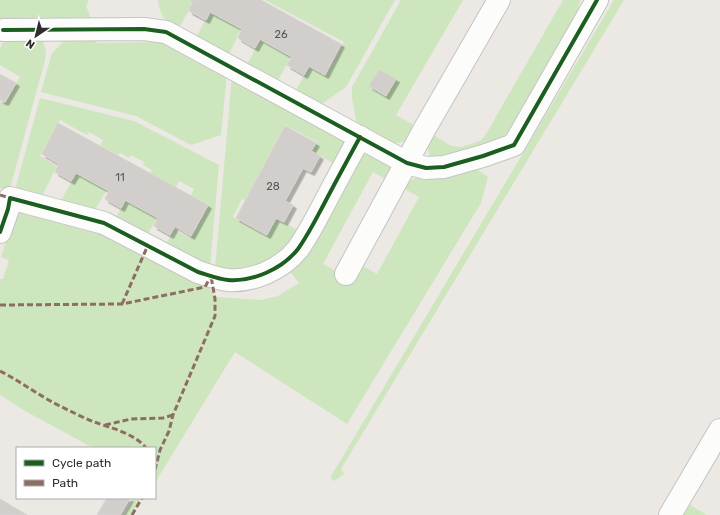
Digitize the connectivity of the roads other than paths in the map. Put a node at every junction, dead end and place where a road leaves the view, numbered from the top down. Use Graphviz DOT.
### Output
graph roads {
  1 [pos="499,0"];
  2 [pos="597,0"];
  3 [pos="3,30"];
  4 [pos="360,137"];
  5 [pos="407,162"];
  6 [pos="5,197"];
  7 [pos="0,232"];
  8 [pos="346,274"];
  9 [pos="720,430"];
  10 [pos="670,515"];
  1 -- 5 [label="street"];
  2 -- 5 [label="street"];
  3 -- 4 [label="street"];
  4 -- 5 [label="street"];
  4 -- 6 [label="street"];
  5 -- 8 [label="street"];
  6 -- 7 [label="street"];
  9 -- 10 [label="street"];
}
